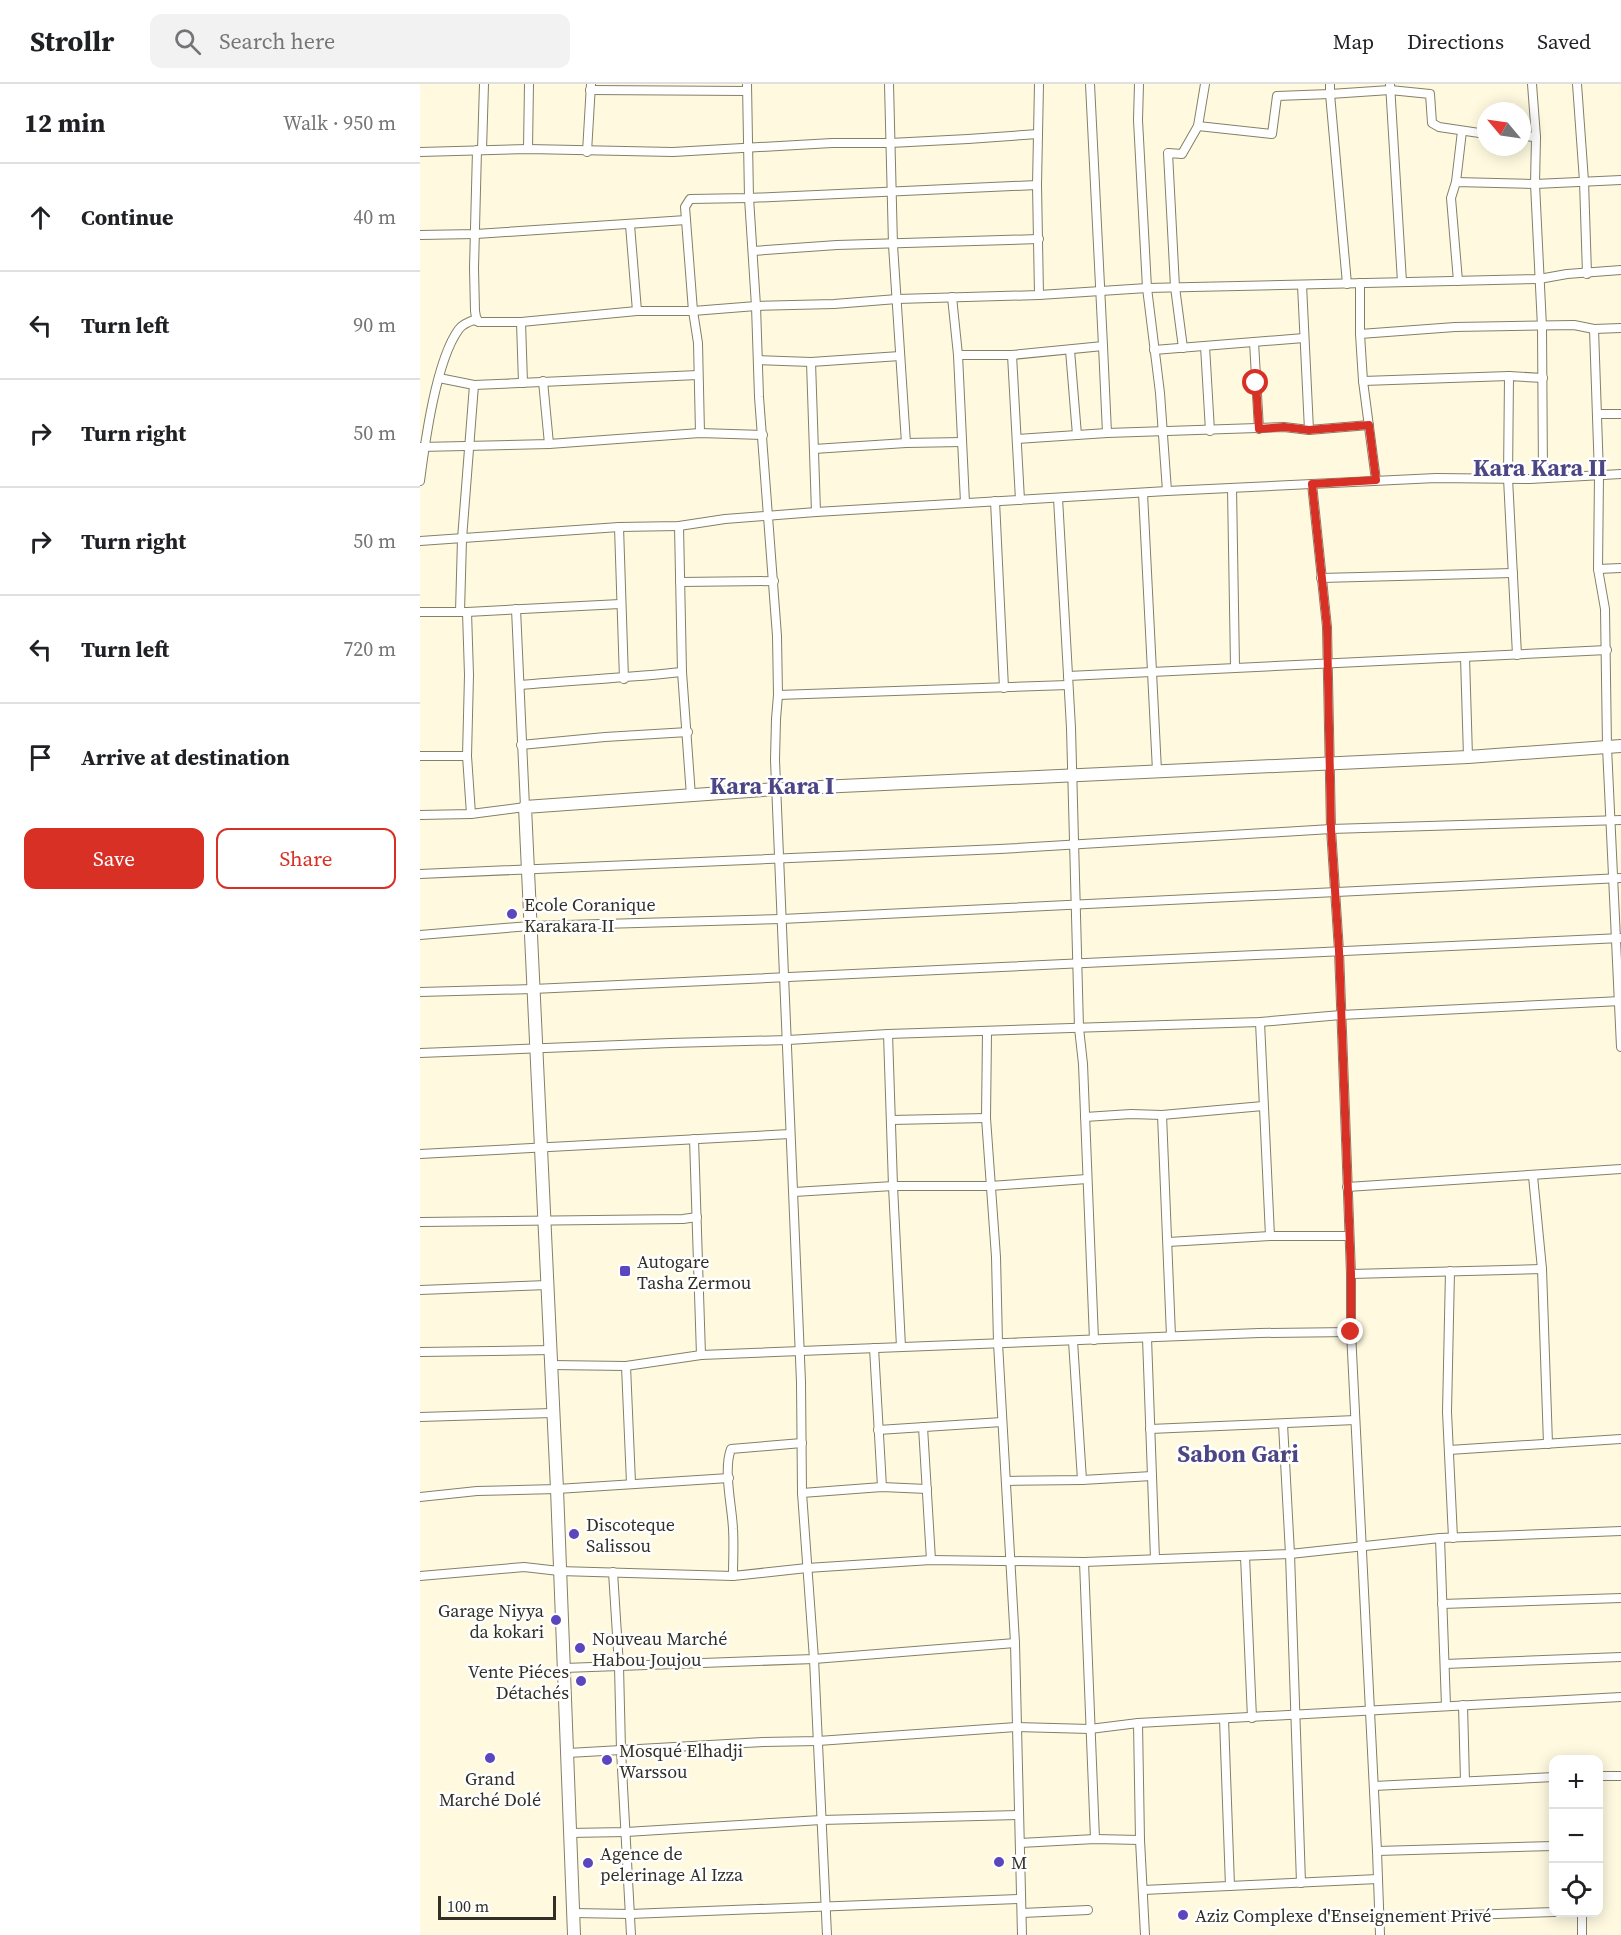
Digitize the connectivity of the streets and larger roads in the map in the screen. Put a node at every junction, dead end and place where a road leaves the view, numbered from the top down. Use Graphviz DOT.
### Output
graph roads {
  1 [pos="484,84"];
  2 [pos="530,84"];
  3 [pos="889,84"];
  4 [pos="1039,84"];
  5 [pos="1090,84"];
  6 [pos="1139,84"];
  7 [pos="1205,84"];
  8 [pos="1532,84"];
  9 [pos="1577,84"];
  10 [pos="590,87"];
  11 [pos="1390,87"];
  12 [pos="747,88"];
  13 [pos="1330,89"];
  14 [pos="1198,126"];
  15 [pos="1462,131"];
  16 [pos="1477,133"];
  17 [pos="1038,134"];
  18 [pos="1531,136"];
  19 [pos="1536,136"];
  20 [pos="890,143"];
  21 [pos="749,148"];
  22 [pos="528,149"];
  23 [pos="479,150"];
  24 [pos="420,152"];
  25 [pos="587,152"];
  26 [pos="1621,180"];
  27 [pos="1584,181"];
  28 [pos="1456,182"];
  29 [pos="1535,184"];
  30 [pos="1037,185"];
  31 [pos="891,191"];
  32 [pos="749,198"];
  33 [pos="686,220"];
  34 [pos="630,225"];
  35 [pos="476,234"];
  36 [pos="420,235"];
  37 [pos="1039,239"];
  38 [pos="893,245"];
  39 [pos="753,251"];
  40 [pos="1621,270"];
  41 [pos="1587,274"];
  42 [pos="1539,279"];
  43 [pos="1458,281"];
  44 [pos="1402,282"];
  45 [pos="1360,283"];
  46 [pos="1347,284"];
  47 [pos="1302,285"];
  48 [pos="1174,287"];
  49 [pos="1147,288"];
  50 [pos="1101,290"];
  51 [pos="1039,295"];
  52 [pos="952,297"];
  53 [pos="897,299"];
  54 [pos="756,306"];
  55 [pos="637,311"];
  56 [pos="693,311"];
  57 [pos="479,322"];
  58 [pos="521,322"];
  59 [pos="1542,327"];
  60 [pos="1621,328"];
  61 [pos="1594,329"];
  62 [pos="1360,334"];
  63 [pos="1304,338"];
  64 [pos="1254,342"];
  65 [pos="1103,346"];
  66 [pos="1205,346"];
  67 [pos="1183,348"];
  68 [pos="1070,350"];
  69 [pos="1154,350"];
  70 [pos="958,355"];
  71 [pos="1012,355"];
  72 [pos="900,356"];
  73 [pos="758,360"];
  74 [pos="812,362"];
  75 [pos="698,375"];
  76 [pos="1509,376"];
  77 [pos="439,378"];
  78 [pos="1543,378"];
  79 [pos="543,381"];
  80 [pos="1363,381"];
  81 [pos="523,383"];
  82 [pos="474,385"];
  83 [pos="1598,414"];
  84 [pos="1621,414"];
  85 [pos="1369,425"];
  86 [pos="1259,429"];
  87 [pos="1309,430"];
  88 [pos="1210,431"];
  89 [pos="1162,432"];
  90 [pos="700,433"];
  91 [pos="1107,433"];
  92 [pos="764,435"];
  93 [pos="1077,435"];
  94 [pos="1017,439"];
  95 [pos="962,442"];
  96 [pos="906,443"];
  97 [pos="549,444"];
  98 [pos="469,445"];
  99 [pos="422,447"];
  100 [pos="814,449"];
  101 [pos="1621,474"];
  102 [pos="1599,475"];
  103 [pos="1508,478"];
  104 [pos="1543,478"];
  105 [pos="1376,480"];
  106 [pos="420,481"];
  107 [pos="1312,484"];
  108 [pos="1232,488"];
  109 [pos="1167,491"];
  110 [pos="1143,493"];
  111 [pos="1058,498"];
  112 [pos="1020,500"];
  113 [pos="995,501"];
  114 [pos="965,502"];
  115 [pos="816,512"];
  116 [pos="770,515"];
  117 [pos="679,526"];
  118 [pos="619,527"];
  119 [pos="462,539"];
  120 [pos="420,541"];
  121 [pos="1621,568"];
  122 [pos="1598,569"];
  123 [pos="1513,573"];
  124 [pos="1321,578"];
  125 [pos="774,581"];
  126 [pos="680,582"];
  127 [pos="620,604"];
  128 [pos="516,609"];
  129 [pos="420,612"];
  130 [pos="464,612"];
  131 [pos="1607,650"];
  132 [pos="1517,655"];
  133 [pos="1465,657"];
  134 [pos="1328,664"];
  135 [pos="1235,666"];
  136 [pos="1153,670"];
  137 [pos="682,672"];
  138 [pos="624,679"];
  139 [pos="1068,680"];
  140 [pos="520,685"];
  141 [pos="1004,688"];
  142 [pos="778,695"];
  143 [pos="688,732"];
  144 [pos="521,745"];
  145 [pos="1621,746"];
  146 [pos="1607,747"];
  147 [pos="420,756"];
  148 [pos="467,756"];
  149 [pos="1468,757"];
  150 [pos="1330,764"];
  151 [pos="1157,771"];
  152 [pos="1071,777"];
  153 [pos="777,789"];
  154 [pos="691,796"];
  155 [pos="525,807"];
  156 [pos="471,814"];
  157 [pos="420,815"];
  158 [pos="1621,820"];
  159 [pos="1610,821"];
  160 [pos="1331,829"];
  161 [pos="1073,845"];
  162 [pos="780,858"];
  163 [pos="529,871"];
  164 [pos="420,874"];
  165 [pos="1617,879"];
  166 [pos="1336,892"];
  167 [pos="1076,904"];
  168 [pos="782,919"];
  169 [pos="530,926"];
  170 [pos="420,935"];
  171 [pos="1618,939"];
  172 [pos="1339,951"];
  173 [pos="1078,964"];
  174 [pos="784,977"];
  175 [pos="533,989"];
  176 [pos="420,992"];
  177 [pos="1620,1001"];
  178 [pos="1341,1015"];
  179 [pos="1260,1022"];
  180 [pos="1080,1028"];
  181 [pos="987,1032"];
  182 [pos="888,1034"];
  183 [pos="788,1040"];
  184 [pos="1621,1047"];
  185 [pos="535,1049"];
  186 [pos="420,1053"];
  187 [pos="1263,1106"];
  188 [pos="1162,1115"];
  189 [pos="986,1118"];
  190 [pos="1085,1118"];
  191 [pos="891,1120"];
  192 [pos="790,1134"];
  193 [pos="694,1139"];
  194 [pos="539,1147"];
  195 [pos="420,1154"];
  196 [pos="1621,1169"];
  197 [pos="1533,1176"];
  198 [pos="1087,1179"];
  199 [pos="893,1186"];
  200 [pos="990,1186"];
  201 [pos="1347,1187"];
  202 [pos="794,1192"];
  203 [pos="697,1217"];
  204 [pos="544,1220"];
  205 [pos="420,1222"];
  206 [pos="1270,1236"];
  207 [pos="1349,1236"];
  208 [pos="1168,1242"];
  209 [pos="1542,1269"];
  210 [pos="1450,1270"];
  211 [pos="1351,1274"];
  212 [pos="547,1285"];
  213 [pos="420,1290"];
  214 [pos="1351,1332"];
  215 [pos="1171,1336"];
  216 [pos="1147,1338"];
  217 [pos="1094,1340"];
  218 [pos="1073,1341"];
  219 [pos="998,1343"];
  220 [pos="901,1347"];
  221 [pos="874,1348"];
  222 [pos="551,1350"];
  223 [pos="800,1351"];
  224 [pos="420,1352"];
  225 [pos="701,1355"];
  226 [pos="551,1365"];
  227 [pos="626,1366"];
  228 [pos="553,1413"];
  229 [pos="420,1418"];
  230 [pos="1354,1420"];
  231 [pos="1002,1422"];
  232 [pos="1283,1424"];
  233 [pos="923,1427"];
  234 [pos="1150,1429"];
  235 [pos="878,1430"];
  236 [pos="1621,1439"];
  237 [pos="802,1443"];
  238 [pos="1548,1444"];
  239 [pos="1449,1450"];
  240 [pos="1152,1476"];
  241 [pos="729,1478"];
  242 [pos="1006,1480"];
  243 [pos="1082,1480"];
  244 [pos="631,1483"];
  245 [pos="882,1487"];
  246 [pos="557,1489"];
  247 [pos="927,1489"];
  248 [pos="802,1493"];
  249 [pos="420,1497"];
  250 [pos="1621,1531"];
  251 [pos="1440,1538"];
  252 [pos="1453,1538"];
  253 [pos="1361,1545"];
  254 [pos="1290,1554"];
  255 [pos="1245,1556"];
  256 [pos="1155,1559"];
  257 [pos="931,1560"];
  258 [pos="1009,1561"];
  259 [pos="1084,1562"];
  260 [pos="807,1568"];
  261 [pos="560,1570"];
  262 [pos="613,1572"];
  263 [pos="420,1576"];
  264 [pos="733,1576"];
  265 [pos="1621,1598"];
  266 [pos="1442,1604"];
  267 [pos="1015,1644"];
  268 [pos="1621,1657"];
  269 [pos="814,1659"];
  270 [pos="1445,1664"];
  271 [pos="620,1666"];
  272 [pos="564,1668"];
  273 [pos="1621,1697"];
  274 [pos="1463,1705"];
  275 [pos="1446,1706"];
  276 [pos="1370,1709"];
  277 [pos="1296,1715"];
  278 [pos="1252,1718"];
  279 [pos="1224,1719"];
  280 [pos="1138,1723"];
  281 [pos="1016,1727"];
  282 [pos="1090,1729"];
  283 [pos="818,1741"];
  284 [pos="621,1750"];
  285 [pos="567,1753"];
  286 [pos="1603,1776"];
  287 [pos="1621,1776"];
  288 [pos="1549,1777"];
  289 [pos="1465,1781"];
  290 [pos="1374,1786"];
  291 [pos="1019,1815"];
  292 [pos="821,1820"];
  293 [pos="626,1832"];
  294 [pos="569,1833"];
  295 [pos="1095,1839"];
  296 [pos="1140,1840"];
  297 [pos="1020,1843"];
  298 [pos="1549,1846"];
  299 [pos="1377,1851"];
  300 [pos="1378,1879"];
  301 [pos="1301,1883"];
  302 [pos="1230,1886"];
  303 [pos="1143,1890"];
  304 [pos="1021,1899"];
  305 [pos="825,1905"];
  306 [pos="1088,1910"];
  307 [pos="1549,1912"];
  308 [pos="573,1913"];
  309 [pos="1022,1913"];
  310 [pos="630,1914"];
  311 [pos="1582,1917"];
  312 [pos="1379,1918"];
  313 [pos="573,1935"];
  314 [pos="631,1935"];
  315 [pos="827,1935"];
  316 [pos="1022,1935"];
  317 [pos="1145,1935"];
  318 [pos="1380,1935"];
  319 [pos="1582,1935"];
  1 -- 23 [label="street"];
  2 -- 22 [label="street"];
  3 -- 20 [label="street"];
  4 -- 17 [label="street"];
  5 -- 50 [label="street"];
  6 -- 49 [label="street"];
  7 -- 14 [label="street"];
  8 -- 19 [label="street"];
  9 -- 27 [label="street"];
  10 -- 12 [label="street"];
  10 -- 25 [label="street"];
  11 -- 13 [label="street"];
  11 -- 15 [label="street"];
  11 -- 44 [label="street"];
  12 -- 21 [label="street"];
  13 -- 14 [label="street"];
  13 -- 46 [label="street"];
  14 -- 48 [label="street"];
  15 -- 16 [label="street"];
  15 -- 28 [label="street"];
  17 -- 20 [label="street"];
  17 -- 30 [label="street"];
  18 -- 19 [label="street"];
  19 -- 29 [label="street"];
  20 -- 21 [label="street"];
  20 -- 31 [label="street"];
  21 -- 25 [label="street"];
  21 -- 32 [label="street"];
  22 -- 23 [label="street"];
  22 -- 25 [label="street"];
  23 -- 24 [label="street"];
  23 -- 35 [label="street"];
  26 -- 27 [label="street"];
  27 -- 29 [label="street"];
  27 -- 41 [label="street"];
  28 -- 29 [label="street"];
  28 -- 43 [label="street"];
  29 -- 42 [label="street"];
  30 -- 31 [label="street"];
  30 -- 37 [label="street"];
  31 -- 32 [label="street"];
  31 -- 38 [label="street"];
  32 -- 33 [label="street"];
  32 -- 39 [label="street"];
  33 -- 34 [label="street"];
  33 -- 56 [label="street"];
  34 -- 35 [label="street"];
  34 -- 55 [label="street"];
  35 -- 36 [label="street"];
  35 -- 57 [label="street"];
  37 -- 38 [label="street"];
  37 -- 51 [label="street"];
  38 -- 39 [label="street"];
  38 -- 53 [label="street"];
  39 -- 54 [label="street"];
  40 -- 41 [label="street"];
  41 -- 42 [label="street"];
  42 -- 43 [label="street"];
  42 -- 59 [label="street"];
  43 -- 44 [label="street"];
  44 -- 45 [label="street"];
  45 -- 46 [label="street"];
  45 -- 62 [label="street"];
  46 -- 47 [label="street"];
  47 -- 48 [label="street"];
  47 -- 63 [label="street"];
  48 -- 49 [label="street"];
  48 -- 67 [label="street"];
  49 -- 50 [label="street"];
  49 -- 69 [label="street"];
  50 -- 51 [label="street"];
  50 -- 65 [label="street"];
  51 -- 52 [label="street"];
  52 -- 53 [label="street"];
  52 -- 70 [label="street"];
  53 -- 54 [label="street"];
  53 -- 72 [label="street"];
  54 -- 56 [label="street"];
  54 -- 73 [label="street"];
  55 -- 56 [label="street"];
  55 -- 58 [label="street"];
  56 -- 75 [label="street"];
  57 -- 58 [label="street"];
  57 -- 77 [label="street"];
  58 -- 81 [label="street"];
  59 -- 61 [label="street"];
  59 -- 62 [label="street"];
  59 -- 78 [label="street"];
  60 -- 61 [label="street"];
  61 -- 83 [label="street"];
  62 -- 80 [label="street"];
  63 -- 64 [label="street"];
  63 -- 87 [label="street"];
  64 -- 66 [label="street"];
  64 -- 86 [label="street"];
  65 -- 68 [label="street"];
  65 -- 91 [label="street"];
  66 -- 67 [label="street"];
  66 -- 88 [label="street"];
  67 -- 69 [label="street"];
  68 -- 71 [label="street"];
  68 -- 93 [label="street"];
  69 -- 89 [label="street"];
  70 -- 71 [label="street"];
  70 -- 95 [label="street"];
  71 -- 94 [label="street"];
  72 -- 74 [label="street"];
  72 -- 96 [label="street"];
  73 -- 74 [label="street"];
  73 -- 92 [label="street"];
  74 -- 100 [label="street"];
  75 -- 79 [label="street"];
  75 -- 90 [label="street"];
  76 -- 78 [label="street"];
  76 -- 80 [label="street"];
  76 -- 103 [label="street"];
  77 -- 82 [label="street"];
  77 -- 99 [label="street"];
  78 -- 104 [label="street"];
  79 -- 81 [label="street"];
  79 -- 97 [label="street"];
  80 -- 85 [label="street"];
  81 -- 82 [label="street"];
  82 -- 98 [label="street"];
  83 -- 84 [label="street"];
  83 -- 102 [label="street"];
  85 -- 87 [label="street"];
  85 -- 105 [label="street"];
  86 -- 87 [label="street"];
  86 -- 88 [label="street"];
  88 -- 89 [label="street"];
  89 -- 91 [label="street"];
  89 -- 109 [label="street"];
  90 -- 92 [label="street"];
  90 -- 97 [label="street"];
  91 -- 93 [label="street"];
  92 -- 116 [label="street"];
  93 -- 94 [label="street"];
  94 -- 112 [label="street"];
  95 -- 96 [label="street"];
  95 -- 114 [label="street"];
  96 -- 100 [label="street"];
  97 -- 98 [label="street"];
  98 -- 99 [label="street"];
  98 -- 119 [label="street"];
  99 -- 106 [label="street"];
  100 -- 115 [label="street"];
  101 -- 102 [label="street"];
  102 -- 104 [label="street"];
  102 -- 122 [label="street"];
  103 -- 104 [label="street"];
  103 -- 105 [label="street"];
  103 -- 123 [label="street"];
  105 -- 107 [label="street"];
  107 -- 108 [label="street"];
  107 -- 124 [label="street"];
  108 -- 109 [label="street"];
  108 -- 135 [label="street"];
  109 -- 110 [label="street"];
  110 -- 111 [label="street"];
  110 -- 136 [label="street"];
  111 -- 112 [label="street"];
  111 -- 139 [label="street"];
  112 -- 113 [label="street"];
  113 -- 114 [label="street"];
  113 -- 141 [label="street"];
  114 -- 115 [label="street"];
  115 -- 116 [label="street"];
  116 -- 117 [label="street"];
  116 -- 125 [label="street"];
  117 -- 118 [label="street"];
  117 -- 126 [label="street"];
  118 -- 119 [label="street"];
  118 -- 127 [label="street"];
  119 -- 120 [label="street"];
  119 -- 130 [label="street"];
  121 -- 122 [label="street"];
  122 -- 131 [label="street"];
  123 -- 124 [label="street"];
  123 -- 132 [label="street"];
  124 -- 134 [label="street"];
  125 -- 126 [label="street"];
  125 -- 142 [label="street"];
  126 -- 137 [label="street"];
  127 -- 128 [label="street"];
  127 -- 138 [label="street"];
  128 -- 130 [label="street"];
  128 -- 140 [label="street"];
  129 -- 130 [label="street"];
  130 -- 148 [label="street"];
  131 -- 132 [label="street"];
  131 -- 146 [label="street"];
  132 -- 133 [label="street"];
  133 -- 134 [label="street"];
  133 -- 149 [label="street"];
  134 -- 135 [label="street"];
  134 -- 150 [label="street"];
  135 -- 136 [label="street"];
  136 -- 139 [label="street"];
  136 -- 151 [label="street"];
  137 -- 138 [label="street"];
  137 -- 143 [label="street"];
  138 -- 140 [label="street"];
  139 -- 141 [label="street"];
  139 -- 152 [label="street"];
  140 -- 144 [label="street"];
  141 -- 142 [label="street"];
  142 -- 153 [label="street"];
  143 -- 144 [label="street"];
  143 -- 154 [label="street"];
  144 -- 155 [label="street"];
  145 -- 146 [label="street"];
  146 -- 149 [label="street"];
  146 -- 159 [label="street"];
  147 -- 148 [label="street"];
  148 -- 156 [label="street"];
  149 -- 150 [label="street"];
  150 -- 151 [label="street"];
  150 -- 160 [label="street"];
  151 -- 152 [label="street"];
  152 -- 153 [label="street"];
  152 -- 161 [label="street"];
  153 -- 154 [label="street"];
  153 -- 162 [label="street"];
  154 -- 155 [label="street"];
  155 -- 156 [label="street"];
  155 -- 163 [label="street"];
  156 -- 157 [label="street"];
  158 -- 159 [label="street"];
  159 -- 160 [label="street"];
  159 -- 165 [label="street"];
  160 -- 161 [label="street"];
  160 -- 166 [label="street"];
  161 -- 162 [label="street"];
  161 -- 167 [label="street"];
  162 -- 163 [label="street"];
  162 -- 168 [label="street"];
  163 -- 164 [label="street"];
  163 -- 169 [label="street"];
  165 -- 166 [label="street"];
  165 -- 171 [label="street"];
  166 -- 167 [label="street"];
  166 -- 172 [label="street"];
  167 -- 168 [label="street"];
  167 -- 173 [label="street"];
  168 -- 169 [label="street"];
  168 -- 174 [label="street"];
  169 -- 170 [label="street"];
  169 -- 175 [label="street"];
  171 -- 172 [label="street"];
  171 -- 177 [label="street"];
  172 -- 173 [label="street"];
  172 -- 178 [label="street"];
  173 -- 174 [label="street"];
  173 -- 180 [label="street"];
  174 -- 175 [label="street"];
  174 -- 183 [label="street"];
  175 -- 176 [label="street"];
  175 -- 185 [label="street"];
  177 -- 178 [label="street"];
  177 -- 184 [label="street"];
  178 -- 179 [label="street"];
  178 -- 201 [label="street"];
  179 -- 180 [label="street"];
  179 -- 187 [label="street"];
  180 -- 181 [label="street"];
  180 -- 190 [label="street"];
  181 -- 182 [label="street"];
  181 -- 189 [label="street"];
  182 -- 183 [label="street"];
  182 -- 191 [label="street"];
  183 -- 185 [label="street"];
  183 -- 192 [label="street"];
  185 -- 186 [label="street"];
  185 -- 194 [label="street"];
  187 -- 188 [label="street"];
  187 -- 206 [label="street"];
  188 -- 190 [label="street"];
  188 -- 208 [label="street"];
  189 -- 191 [label="street"];
  189 -- 200 [label="street"];
  190 -- 198 [label="street"];
  191 -- 199 [label="street"];
  192 -- 193 [label="street"];
  192 -- 202 [label="street"];
  193 -- 194 [label="street"];
  193 -- 203 [label="street"];
  194 -- 195 [label="street"];
  194 -- 204 [label="street"];
  196 -- 197 [label="street"];
  197 -- 201 [label="street"];
  197 -- 209 [label="street"];
  198 -- 200 [label="street"];
  198 -- 217 [label="street"];
  199 -- 200 [label="street"];
  199 -- 202 [label="street"];
  199 -- 220 [label="street"];
  200 -- 219 [label="street"];
  201 -- 207 [label="street"];
  202 -- 223 [label="street"];
  203 -- 204 [label="street"];
  203 -- 225 [label="street"];
  204 -- 205 [label="street"];
  204 -- 212 [label="street"];
  206 -- 207 [label="street"];
  206 -- 208 [label="street"];
  207 -- 211 [label="street"];
  208 -- 215 [label="street"];
  209 -- 210 [label="street"];
  209 -- 238 [label="street"];
  210 -- 211 [label="street"];
  210 -- 239 [label="street"];
  211 -- 214 [label="street"];
  212 -- 213 [label="street"];
  212 -- 222 [label="street"];
  214 -- 215 [label="street"];
  214 -- 230 [label="street"];
  215 -- 216 [label="street"];
  216 -- 217 [label="street"];
  216 -- 234 [label="street"];
  217 -- 218 [label="street"];
  218 -- 219 [label="street"];
  218 -- 243 [label="street"];
  219 -- 220 [label="street"];
  219 -- 231 [label="street"];
  220 -- 221 [label="street"];
  221 -- 223 [label="street"];
  221 -- 235 [label="street"];
  222 -- 224 [label="street"];
  222 -- 226 [label="street"];
  223 -- 225 [label="street"];
  223 -- 237 [label="street"];
  225 -- 227 [label="street"];
  226 -- 227 [label="street"];
  226 -- 228 [label="street"];
  227 -- 244 [label="street"];
  228 -- 229 [label="street"];
  228 -- 246 [label="street"];
  230 -- 232 [label="street"];
  230 -- 253 [label="street"];
  231 -- 233 [label="street"];
  231 -- 242 [label="street"];
  232 -- 234 [label="street"];
  232 -- 254 [label="street"];
  233 -- 235 [label="street"];
  233 -- 247 [label="street"];
  234 -- 240 [label="street"];
  235 -- 245 [label="street"];
  236 -- 238 [label="street"];
  237 -- 241 [label="street"];
  237 -- 248 [label="street"];
  238 -- 239 [label="street"];
  239 -- 252 [label="street"];
  240 -- 243 [label="street"];
  240 -- 256 [label="street"];
  241 -- 244 [label="street"];
  241 -- 264 [label="street"];
  242 -- 243 [label="street"];
  242 -- 258 [label="street"];
  244 -- 246 [label="street"];
  245 -- 247 [label="street"];
  245 -- 248 [label="street"];
  246 -- 249 [label="street"];
  246 -- 261 [label="street"];
  247 -- 257 [label="street"];
  248 -- 260 [label="street"];
  250 -- 252 [label="street"];
  251 -- 252 [label="street"];
  251 -- 253 [label="street"];
  251 -- 266 [label="street"];
  253 -- 254 [label="street"];
  253 -- 276 [label="street"];
  254 -- 255 [label="street"];
  254 -- 277 [label="street"];
  255 -- 256 [label="street"];
  255 -- 278 [label="street"];
  256 -- 259 [label="street"];
  257 -- 258 [label="street"];
  257 -- 260 [label="street"];
  258 -- 259 [label="street"];
  258 -- 267 [label="street"];
  259 -- 282 [label="street"];
  260 -- 264 [label="street"];
  260 -- 269 [label="street"];
  261 -- 262 [label="street"];
  261 -- 263 [label="street"];
  261 -- 272 [label="street"];
  262 -- 264 [label="street"];
  262 -- 271 [label="street"];
  265 -- 266 [label="street"];
  266 -- 270 [label="street"];
  267 -- 269 [label="street"];
  267 -- 281 [label="street"];
  268 -- 270 [label="street"];
  269 -- 271 [label="street"];
  269 -- 283 [label="street"];
  270 -- 275 [label="street"];
  271 -- 272 [label="street"];
  271 -- 284 [label="street"];
  272 -- 285 [label="street"];
  273 -- 274 [label="street"];
  274 -- 275 [label="street"];
  274 -- 289 [label="street"];
  275 -- 276 [label="street"];
  276 -- 277 [label="street"];
  276 -- 290 [label="street"];
  277 -- 278 [label="street"];
  277 -- 301 [label="street"];
  278 -- 279 [label="street"];
  279 -- 280 [label="street"];
  279 -- 302 [label="street"];
  280 -- 282 [label="street"];
  280 -- 296 [label="street"];
  281 -- 282 [label="street"];
  281 -- 283 [label="street"];
  281 -- 291 [label="street"];
  282 -- 295 [label="street"];
  283 -- 284 [label="street"];
  283 -- 292 [label="street"];
  284 -- 285 [label="street"];
  284 -- 293 [label="street"];
  285 -- 294 [label="street"];
  286 -- 287 [label="street"];
  288 -- 289 [label="street"];
  289 -- 290 [label="street"];
  290 -- 299 [label="street"];
  291 -- 292 [label="street"];
  291 -- 297 [label="street"];
  292 -- 293 [label="street"];
  292 -- 305 [label="street"];
  293 -- 294 [label="street"];
  293 -- 310 [label="street"];
  294 -- 308 [label="street"];
  295 -- 296 [label="street"];
  295 -- 297 [label="street"];
  296 -- 303 [label="street"];
  297 -- 304 [label="street"];
  298 -- 299 [label="street"];
  299 -- 300 [label="street"];
  300 -- 301 [label="street"];
  300 -- 312 [label="street"];
  301 -- 302 [label="street"];
  302 -- 303 [label="street"];
  303 -- 317 [label="street"];
  304 -- 305 [label="street"];
  304 -- 309 [label="street"];
  305 -- 310 [label="street"];
  305 -- 315 [label="street"];
  306 -- 309 [label="street"];
  307 -- 312 [label="street"];
  308 -- 310 [label="street"];
  308 -- 313 [label="street"];
  309 -- 316 [label="street"];
  310 -- 314 [label="street"];
  311 -- 319 [label="street"];
  312 -- 318 [label="street"];
}
